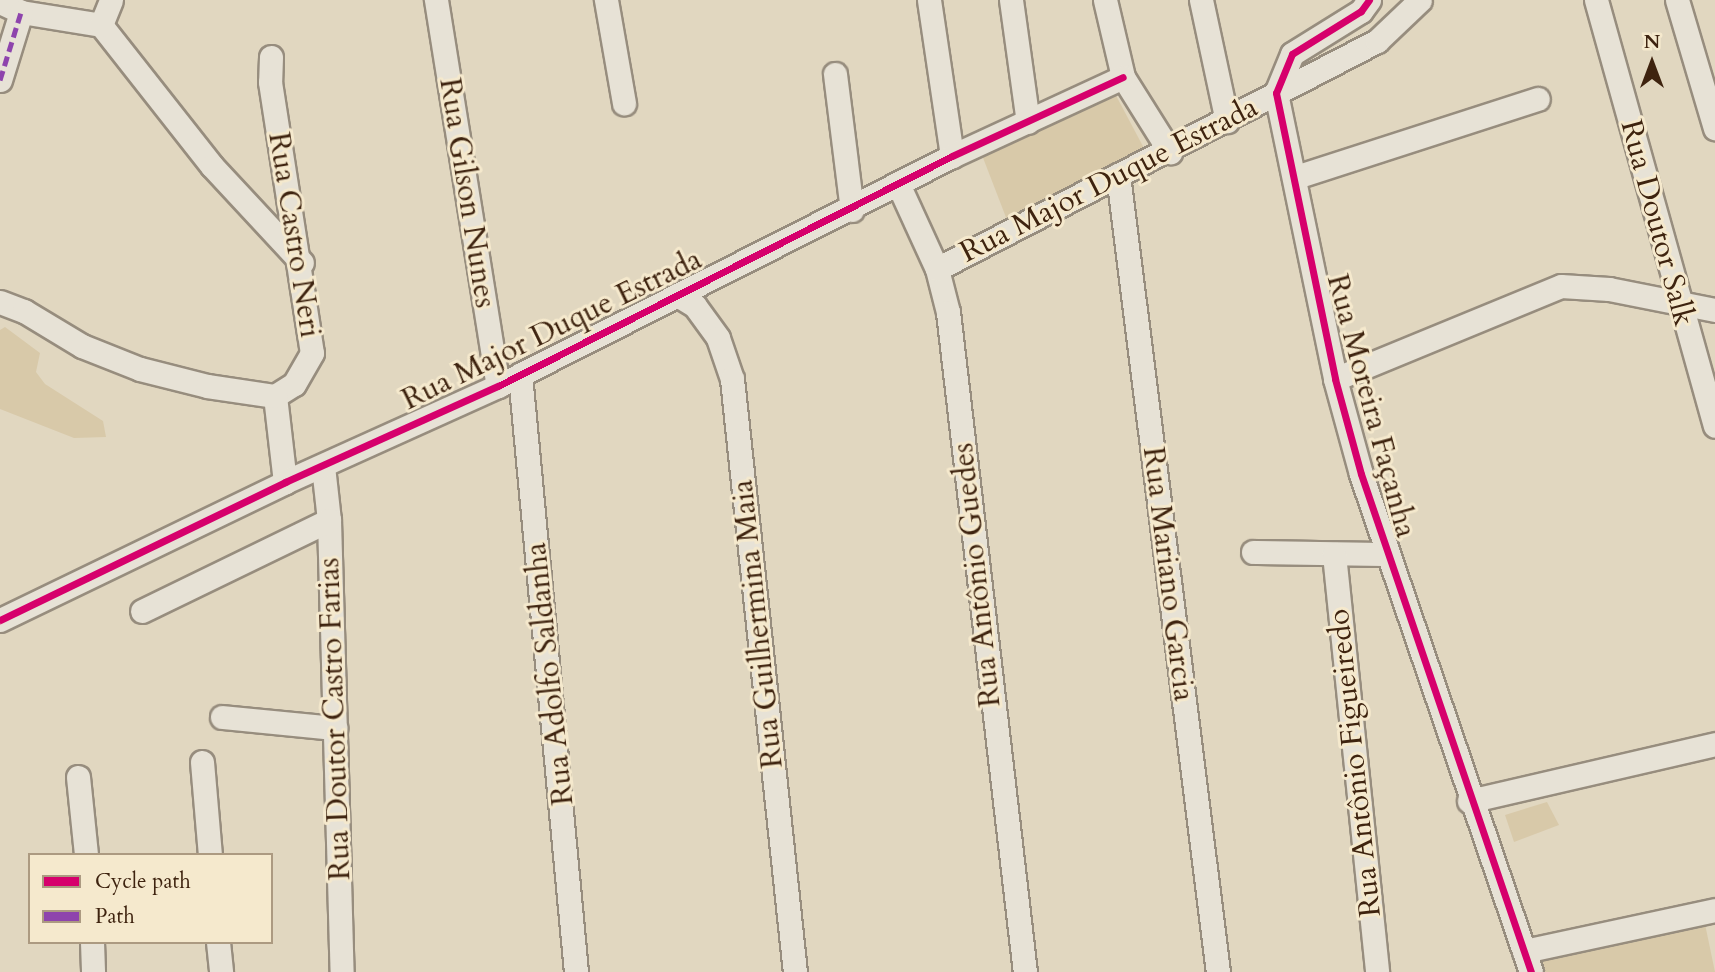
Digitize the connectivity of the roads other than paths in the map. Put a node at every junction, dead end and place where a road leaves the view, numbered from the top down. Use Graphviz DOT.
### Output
graph roads {
  1 [pos="92,0"];
  2 [pos="111,0"];
  3 [pos="436,0"];
  4 [pos="606,0"];
  5 [pos="929,0"];
  6 [pos="1011,0"];
  7 [pos="1105,0"];
  8 [pos="1201,0"];
  9 [pos="1368,0"];
  10 [pos="1420,0"];
  11 [pos="1677,0"];
  12 [pos="0,2"];
  13 [pos="1598,10"];
  14 [pos="21,12"];
  15 [pos="101,25"];
  16 [pos="271,57"];
  17 [pos="835,74"];
  18 [pos="1123,77"];
  19 [pos="0,80"];
  20 [pos="1276,93"];
  21 [pos="1538,99"];
  22 [pos="624,103"];
  23 [pos="1227,121"];
  24 [pos="1028,122"];
  25 [pos="1715,128"];
  26 [pos="1170,152"];
  27 [pos="952,156"];
  28 [pos="1118,175"];
  29 [pos="1296,177"];
  30 [pos="899,186"];
  31 [pos="852,210"];
  32 [pos="302,263"];
  33 [pos="937,269"];
  34 [pos="677,295"];
  35 [pos="0,302"];
  36 [pos="1678,302"];
  37 [pos="1715,310"];
  38 [pos="520,375"];
  39 [pos="1335,379"];
  40 [pos="498,386"];
  41 [pos="275,396"];
  42 [pos="1715,426"];
  43 [pos="323,466"];
  44 [pos="285,482"];
  45 [pos="329,520"];
  46 [pos="1253,552"];
  47 [pos="1334,554"];
  48 [pos="1386,554"];
  49 [pos="142,611"];
  50 [pos="0,620"];
  51 [pos="222,718"];
  52 [pos="335,727"];
  53 [pos="1715,744"];
  54 [pos="202,762"];
  55 [pos="78,777"];
  56 [pos="1469,801"];
  57 [pos="86,853"];
  58 [pos="210,853"];
  59 [pos="1715,910"];
  60 [pos="92,944"];
  61 [pos="218,944"];
  62 [pos="1527,962"];
  63 [pos="93,972"];
  64 [pos="221,972"];
  65 [pos="342,972"];
  66 [pos="576,972"];
  67 [pos="795,972"];
  68 [pos="1026,972"];
  69 [pos="1218,972"];
  70 [pos="1377,972"];
  1 -- 15 [label="street"];
  2 -- 15 [label="street"];
  3 -- 40 [label="street, Rua Gilson Nunes"];
  4 -- 22 [label="street"];
  5 -- 27 [label="street"];
  6 -- 24 [label="street"];
  7 -- 18 [label="street"];
  8 -- 23 [label="street"];
  9 -- 20 [label="street"];
  10 -- 20 [label="street, Rua Major Duque Estrada"];
  11 -- 25 [label="street"];
  12 -- 14 [label="street"];
  13 -- 36 [label="street, Rua Doutor Salk"];
  14 -- 15 [label="street"];
  14 -- 19 [label="street"];
  15 -- 32 [label="street"];
  16 -- 32 [label="street, Rua Castro Neri"];
  17 -- 31 [label="street"];
  18 -- 24 [label="street, Rua Major Duque Estrada"];
  18 -- 26 [label="street"];
  20 -- 23 [label="street, Rua Major Duque Estrada"];
  20 -- 29 [label="street, Rua Moreira Façanha"];
  21 -- 29 [label="street"];
  23 -- 26 [label="street, Rua Major Duque Estrada"];
  24 -- 27 [label="street, Rua Major Duque Estrada"];
  26 -- 28 [label="street, Rua Major Duque Estrada"];
  27 -- 30 [label="street, Rua Major Duque Estrada"];
  28 -- 33 [label="street, Rua Major Duque Estrada"];
  28 -- 69 [label="street, Rua Mariano Garcia"];
  29 -- 39 [label="street, Rua Moreira Façanha"];
  30 -- 31 [label="street, Rua Major Duque Estrada"];
  30 -- 33 [label="street, Rua Antônio Guedes"];
  31 -- 34 [label="street, Rua Major Duque Estrada"];
  32 -- 41 [label="street, Rua Castro Neri"];
  33 -- 68 [label="street, Rua Antônio Guedes"];
  34 -- 38 [label="street, Rua Major Duque Estrada"];
  34 -- 67 [label="street, Rua Guilhermina Maia"];
  35 -- 41 [label="street"];
  36 -- 37 [label="street"];
  36 -- 39 [label="street"];
  36 -- 42 [label="street, Rua Doutor Salk"];
  38 -- 40 [label="street, Rua Major Duque Estrada"];
  38 -- 66 [label="street, Rua Adolfo Saldanha"];
  39 -- 48 [label="street, Rua Moreira Façanha"];
  40 -- 43 [label="street, Rua Major Duque Estrada"];
  41 -- 44 [label="street"];
  43 -- 44 [label="street, Rua Major Duque Estrada"];
  43 -- 45 [label="street, Rua Doutor Castro Farias"];
  44 -- 50 [label="street, Rua Major Duque Estrada"];
  45 -- 49 [label="street"];
  45 -- 52 [label="street, Rua Doutor Castro Farias"];
  46 -- 47 [label="street"];
  47 -- 48 [label="street"];
  47 -- 70 [label="street, Rua Antônio Figueiredo"];
  48 -- 56 [label="street, Rua Moreira Façanha"];
  51 -- 52 [label="street"];
  52 -- 65 [label="street, Rua Doutor Castro Farias"];
  53 -- 56 [label="street"];
  54 -- 58 [label="street"];
  55 -- 57 [label="street"];
  56 -- 62 [label="street, Rua Moreira Façanha"];
  59 -- 62 [label="street"];
  60 -- 63 [label="street"];
  61 -- 64 [label="street"];
}
